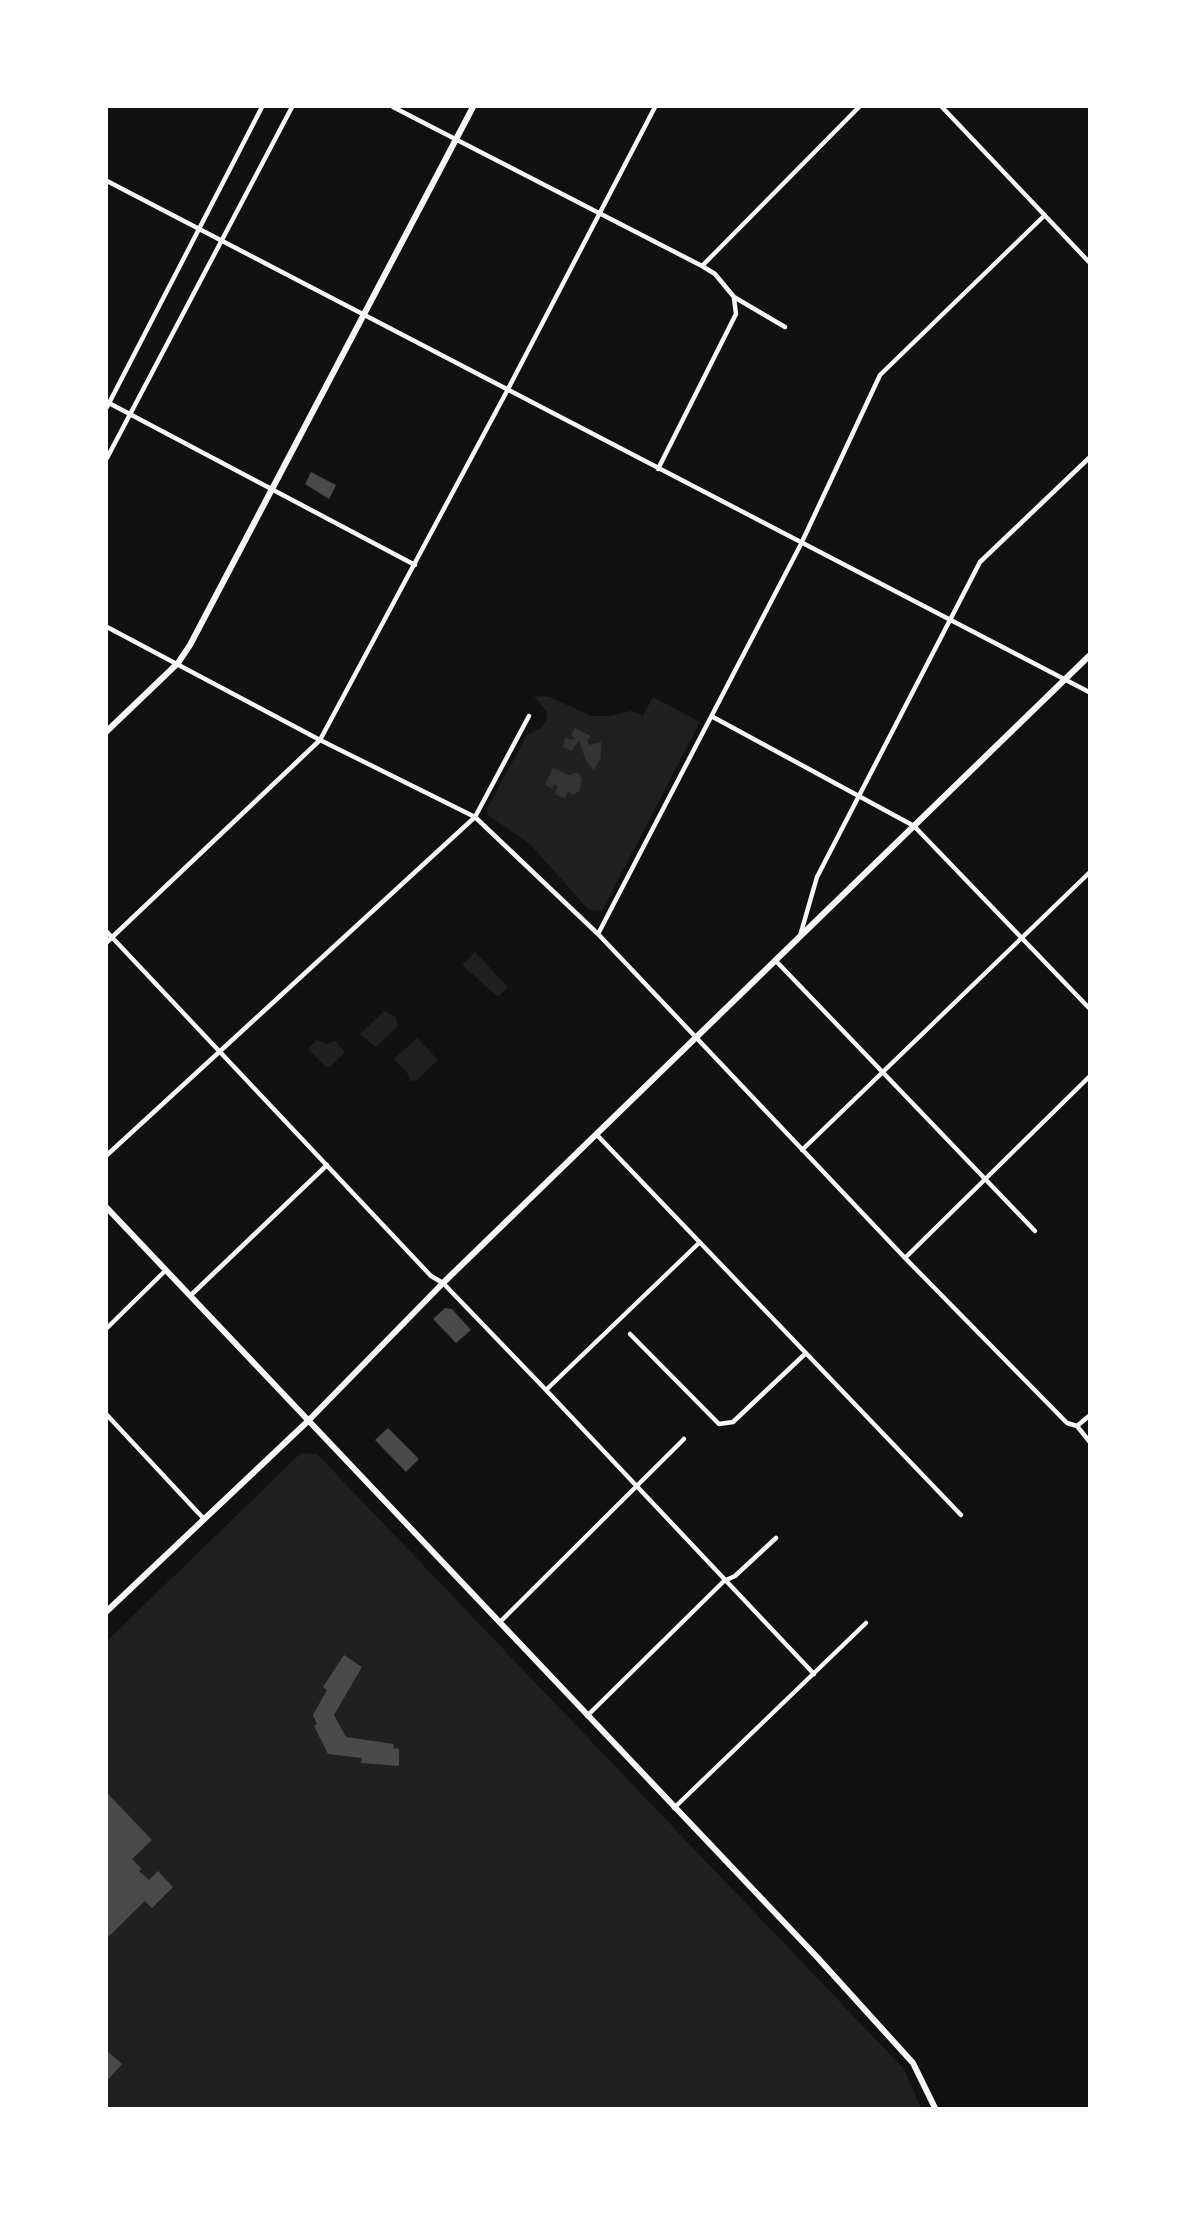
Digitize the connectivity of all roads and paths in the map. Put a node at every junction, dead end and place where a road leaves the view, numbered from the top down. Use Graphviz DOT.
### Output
graph roads {
  1 [pos="262,107"];
  2 [pos="292,107"];
  3 [pos="393,107"];
  4 [pos="473,107"];
  5 [pos="655,107"];
  6 [pos="859,107"];
  7 [pos="942,107"];
  8 [pos="456,139"];
  9 [pos="107,181"];
  10 [pos="600,213"];
  11 [pos="1045,215"];
  12 [pos="199,230"];
  13 [pos="222,241"];
  14 [pos="1089,262"];
  15 [pos="702,265"];
  16 [pos="734,297"];
  17 [pos="366,315"];
  18 [pos="785,327"];
  19 [pos="508,391"];
  20 [pos="108,404"];
  21 [pos="129,414"];
  22 [pos="107,458"];
  23 [pos="1089,458"];
  24 [pos="658,469"];
  25 [pos="274,489"];
  26 [pos="801,544"];
  27 [pos="415,565"];
  28 [pos="949,621"];
  29 [pos="107,626"];
  30 [pos="1089,656"];
  31 [pos="178,663"];
  32 [pos="1065,680"];
  33 [pos="1089,692"];
  34 [pos="530,716"];
  35 [pos="713,717"];
  36 [pos="107,731"];
  37 [pos="320,740"];
  38 [pos="858,795"];
  39 [pos="475,817"];
  40 [pos="915,826"];
  41 [pos="1089,873"];
  42 [pos="107,932"];
  43 [pos="598,934"];
  44 [pos="112,937"];
  45 [pos="800,938"];
  46 [pos="1021,939"];
  47 [pos="107,942"];
  48 [pos="776,961"];
  49 [pos="1089,1008"];
  50 [pos="695,1038"];
  51 [pos="221,1051"];
  52 [pos="882,1072"];
  53 [pos="1089,1077"];
  54 [pos="597,1135"];
  55 [pos="802,1150"];
  56 [pos="107,1155"];
  57 [pos="327,1165"];
  58 [pos="985,1180"];
  59 [pos="107,1208"];
  60 [pos="1035,1231"];
  61 [pos="699,1243"];
  62 [pos="905,1258"];
  63 [pos="166,1270"];
  64 [pos="443,1283"];
  65 [pos="190,1296"];
  66 [pos="107,1328"];
  67 [pos="630,1334"];
  68 [pos="806,1353"];
  69 [pos="547,1390"];
  70 [pos="107,1415"];
  71 [pos="1089,1416"];
  72 [pos="308,1421"];
  73 [pos="1077,1426"];
  74 [pos="684,1440"];
  75 [pos="1089,1441"];
  76 [pos="636,1488"];
  77 [pos="961,1515"];
  78 [pos="204,1519"];
  79 [pos="776,1538"];
  80 [pos="724,1581"];
  81 [pos="107,1611"];
  82 [pos="499,1623"];
  83 [pos="866,1623"];
  84 [pos="814,1674"];
  85 [pos="587,1716"];
  86 [pos="674,1808"];
  87 [pos="934,2108"];
  1 -- 12 [label="street"];
  2 -- 13 [label="street"];
  3 -- 8 [label="street"];
  4 -- 8 [label="street"];
  5 -- 10 [label="street"];
  6 -- 15 [label="street"];
  7 -- 11 [label="street"];
  8 -- 10 [label="street"];
  8 -- 17 [label="street"];
  9 -- 12 [label="street"];
  10 -- 15 [label="street"];
  10 -- 19 [label="street"];
  11 -- 14 [label="street"];
  11 -- 26 [label="street"];
  12 -- 13 [label="street"];
  12 -- 20 [label="street"];
  13 -- 17 [label="street"];
  13 -- 21 [label="street"];
  15 -- 16 [label="street"];
  16 -- 18 [label="street"];
  16 -- 24 [label="street"];
  17 -- 19 [label="street"];
  17 -- 25 [label="street"];
  19 -- 24 [label="street"];
  19 -- 27 [label="street"];
  20 -- 21 [label="street"];
  21 -- 22 [label="street"];
  21 -- 25 [label="street"];
  23 -- 28 [label="street"];
  24 -- 26 [label="street"];
  25 -- 27 [label="street"];
  25 -- 31 [label="street"];
  26 -- 28 [label="street"];
  26 -- 35 [label="street"];
  27 -- 37 [label="street"];
  28 -- 32 [label="street"];
  28 -- 38 [label="street"];
  29 -- 31 [label="street"];
  30 -- 32 [label="street"];
  31 -- 36 [label="street"];
  31 -- 37 [label="street"];
  32 -- 33 [label="street"];
  32 -- 40 [label="street"];
  34 -- 39 [label="street"];
  35 -- 38 [label="street"];
  35 -- 43 [label="street"];
  37 -- 39 [label="street"];
  37 -- 44 [label="street"];
  38 -- 40 [label="street"];
  38 -- 45 [label="street"];
  39 -- 43 [label="street"];
  39 -- 51 [label="street"];
  40 -- 45 [label="street"];
  40 -- 46 [label="street"];
  41 -- 46 [label="street"];
  42 -- 44 [label="street"];
  43 -- 50 [label="street"];
  44 -- 47 [label="street"];
  44 -- 51 [label="street"];
  45 -- 48 [label="street"];
  46 -- 49 [label="street"];
  46 -- 52 [label="street"];
  48 -- 50 [label="street"];
  48 -- 52 [label="street"];
  50 -- 54 [label="street"];
  50 -- 55 [label="street"];
  51 -- 56 [label="street"];
  51 -- 57 [label="street"];
  52 -- 55 [label="street"];
  52 -- 58 [label="street"];
  53 -- 58 [label="street"];
  54 -- 61 [label="street"];
  54 -- 64 [label="street"];
  55 -- 62 [label="street"];
  57 -- 64 [label="street"];
  57 -- 65 [label="street"];
  58 -- 60 [label="street"];
  58 -- 62 [label="street"];
  59 -- 63 [label="street"];
  61 -- 68 [label="street"];
  61 -- 69 [label="street"];
  62 -- 73 [label="street"];
  63 -- 65 [label="street"];
  63 -- 66 [label="street"];
  64 -- 69 [label="street"];
  64 -- 72 [label="street"];
  65 -- 72 [label="street"];
  67 -- 68 [label="street"];
  68 -- 77 [label="street"];
  69 -- 76 [label="street"];
  70 -- 78 [label="street"];
  71 -- 73 [label="street"];
  72 -- 78 [label="street"];
  72 -- 82 [label="street"];
  73 -- 75 [label="street"];
  74 -- 76 [label="street"];
  76 -- 80 [label="street"];
  76 -- 82 [label="street"];
  78 -- 81 [label="street"];
  79 -- 80 [label="street"];
  80 -- 84 [label="street"];
  80 -- 85 [label="street"];
  82 -- 85 [label="street"];
  83 -- 84 [label="street"];
  84 -- 86 [label="street"];
  85 -- 86 [label="street"];
  86 -- 87 [label="street"];
}
